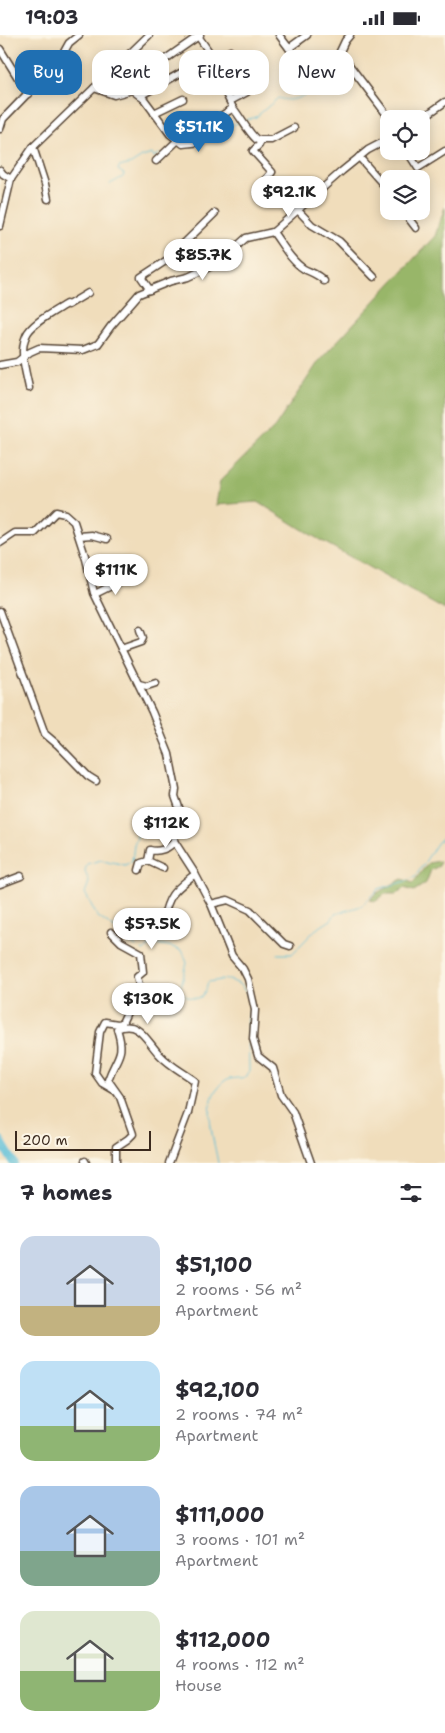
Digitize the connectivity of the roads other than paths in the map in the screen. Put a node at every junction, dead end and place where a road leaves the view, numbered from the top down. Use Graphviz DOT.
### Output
graph roads {
  1 [pos="79,35"];
  2 [pos="148,35"];
  3 [pos="199,35"];
  4 [pos="279,35"];
  5 [pos="307,35"];
  6 [pos="350,35"];
  7 [pos="289,48"];
  8 [pos="0,49"];
  9 [pos="65,50"];
  10 [pos="133,50"];
  11 [pos="209,50"];
  12 [pos="341,50"];
  13 [pos="169,56"];
  14 [pos="354,71"];
  15 [pos="15,73"];
  16 [pos="179,74"];
  17 [pos="92,90"];
  18 [pos="27,95"];
  19 [pos="226,95"];
  20 [pos="242,95"];
  21 [pos="140,96"];
  22 [pos="183,99"];
  23 [pos="230,101"];
  24 [pos="445,102"];
  25 [pos="233,108"];
  26 [pos="383,110"];
  27 [pos="430,112"];
  28 [pos="154,113"];
  29 [pos="294,128"];
  30 [pos="0,129"];
  31 [pos="178,140"];
  32 [pos="261,140"];
  33 [pos="380,144"];
  34 [pos="32,147"];
  35 [pos="445,151"];
  36 [pos="359,157"];
  37 [pos="413,160"];
  38 [pos="156,161"];
  39 [pos="0,170"];
  40 [pos="11,179"];
  41 [pos="380,181"];
  42 [pos="48,199"];
  43 [pos="297,211"];
  44 [pos="215,213"];
  45 [pos="410,220"];
  46 [pos="0,226"];
  47 [pos="416,228"];
  48 [pos="273,232"];
  49 [pos="374,277"];
  50 [pos="324,281"];
  51 [pos="150,290"];
  52 [pos="88,293"];
  53 [pos="23,359"];
  54 [pos="0,365"];
  55 [pos="29,388"];
  56 [pos="79,536"];
  57 [pos="107,539"];
  58 [pos="0,543"];
  59 [pos="127,578"];
  60 [pos="95,594"];
  61 [pos="0,611"];
  62 [pos="140,630"];
  63 [pos="121,649"];
  64 [pos="156,683"];
  65 [pos="139,684"];
  66 [pos="96,781"];
  67 [pos="174,841"];
  68 [pos="148,861"];
  69 [pos="163,868"];
  70 [pos="139,870"];
  71 [pos="195,874"];
  72 [pos="20,876"];
  73 [pos="0,884"];
  74 [pos="211,904"];
  75 [pos="163,920"];
  76 [pos="111,932"];
  77 [pos="290,946"];
  78 [pos="116,1091"];
  79 [pos="116,1163"];
  80 [pos="169,1163"];
  81 [pos="311,1163"];
  1 -- 9 [label="street"];
  2 -- 10 [label="street"];
  3 -- 11 [label="street"];
  3 -- 13 [label="street"];
  4 -- 7 [label="street"];
  5 -- 7 [label="street"];
  6 -- 12 [label="street"];
  8 -- 15 [label="street"];
  14 -- 26 [label="street"];
  16 -- 21 [label="street"];
  17 -- 34 [label="street"];
  18 -- 30 [label="street"];
  19 -- 23 [label="street"];
  20 -- 23 [label="street"];
  21 -- 28 [label="street"];
  22 -- 28 [label="street"];
  23 -- 25 [label="street"];
  24 -- 27 [label="street"];
  25 -- 31 [label="street"];
  25 -- 32 [label="street"];
  28 -- 31 [label="street"];
  29 -- 32 [label="street"];
  31 -- 38 [label="street"];
  32 -- 43 [label="street"];
  33 -- 36 [label="street"];
  34 -- 40 [label="street"];
  34 -- 42 [label="street"];
  35 -- 37 [label="street"];
  36 -- 41 [label="street"];
  36 -- 43 [label="street"];
  39 -- 40 [label="street"];
  40 -- 46 [label="street"];
  43 -- 48 [label="street"];
  43 -- 49 [label="street"];
  44 -- 51 [label="street"];
  45 -- 47 [label="street"];
  48 -- 50 [label="street"];
  48 -- 51 [label="street"];
  51 -- 53 [label="street"];
  52 -- 53 [label="street"];
  53 -- 54 [label="street"];
  53 -- 55 [label="street"];
  56 -- 57 [label="street"];
  56 -- 58 [label="street"];
  56 -- 60 [label="street"];
  59 -- 60 [label="street"];
  60 -- 63 [label="street"];
  61 -- 66 [label="street"];
  62 -- 63 [label="street"];
  63 -- 65 [label="street"];
  64 -- 65 [label="street"];
  65 -- 67 [label="street"];
  67 -- 68 [label="street"];
  67 -- 71 [label="street"];
  68 -- 69 [label="street"];
  68 -- 70 [label="street"];
  71 -- 74 [label="street"];
  71 -- 75 [label="street"];
  72 -- 73 [label="street"];
  74 -- 77 [label="street"];
  74 -- 81 [label="street"];
  76 -- 78 [label="street"];
  78 -- 79 [label="street"];
  78 -- 80 [label="street"];
}
